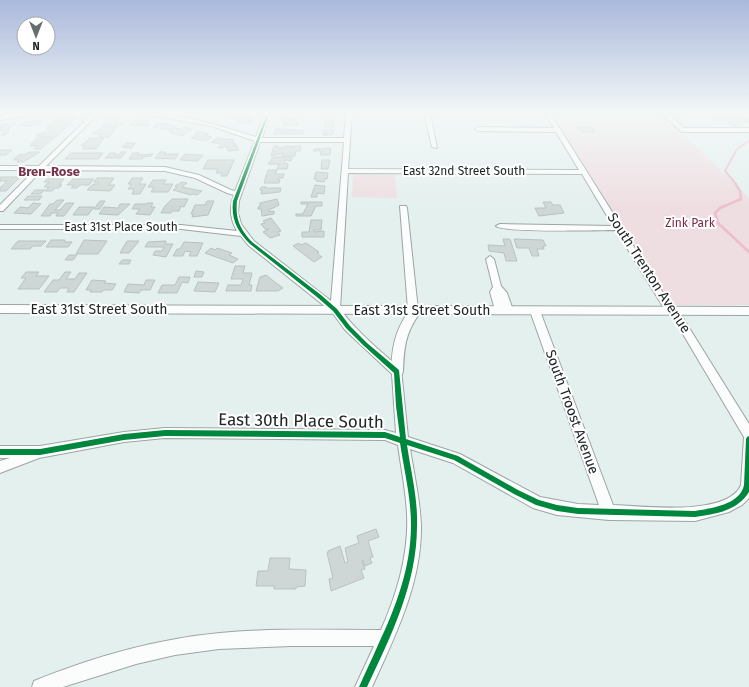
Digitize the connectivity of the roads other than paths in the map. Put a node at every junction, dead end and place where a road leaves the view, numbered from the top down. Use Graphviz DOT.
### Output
graph roads {
  1 [pos="64,145"];
  2 [pos="256,145"];
  3 [pos="346,145"];
  4 [pos="567,145"];
  5 [pos="0,168"];
  6 [pos="41,168"];
  7 [pos="344,170"];
  8 [pos="584,172"];
  9 [pos="238,193"];
  10 [pos="404,208"];
  11 [pos="0,209"];
  12 [pos="500,226"];
  13 [pos="0,227"];
  14 [pos="619,228"];
  15 [pos="242,234"];
  16 [pos="490,259"];
  17 [pos="0,309"];
  18 [pos="335,310"];
  19 [pos="414,310"];
  20 [pos="504,310"];
  21 [pos="535,311"];
  22 [pos="672,311"];
  23 [pos="749,311"];
  24 [pos="397,372"];
  25 [pos="749,434"];
  26 [pos="749,439"];
  27 [pos="403,441"];
  28 [pos="0,452"];
  29 [pos="40,452"];
  30 [pos="0,467"];
  31 [pos="609,512"];
  32 [pos="387,638"];
  33 [pos="40,687"];
  34 [pos="363,687"];
  1 -- 6 [label="street"];
  2 -- 9 [label="street"];
  3 -- 7 [label="street"];
  4 -- 8 [label="street, South Trenton Avenue"];
  5 -- 6 [label="street"];
  6 -- 9 [label="street"];
  6 -- 11 [label="street"];
  7 -- 8 [label="street, East 32nd Street South"];
  7 -- 18 [label="street"];
  8 -- 14 [label="street, South Trenton Avenue"];
  9 -- 15 [label="street"];
  10 -- 19 [label="street"];
  12 -- 14 [label="street"];
  13 -- 15 [label="street, East 31st Place South"];
  14 -- 22 [label="street, South Trenton Avenue"];
  15 -- 18 [label="street"];
  16 -- 20 [label="street"];
  17 -- 18 [label="main road, East 31st Street South"];
  18 -- 19 [label="main road, East 31st Street South"];
  18 -- 24 [label="street"];
  19 -- 20 [label="main road, East 31st Street South"];
  19 -- 24 [label="main road"];
  20 -- 21 [label="main road, East 31st Street South"];
  21 -- 22 [label="main road, East 31st Street South"];
  21 -- 31 [label="street, South Troost Avenue"];
  22 -- 23 [label="main road, East 31st Street South"];
  22 -- 25 [label="street, South Trenton Avenue"];
  24 -- 27 [label="street"];
  26 -- 31 [label="street, East 30th Place South"];
  27 -- 29 [label="street, East 30th Place South"];
  27 -- 31 [label="street, East 30th Place South"];
  27 -- 32 [label="street"];
  28 -- 29 [label="street, East 30th Place South"];
  29 -- 30 [label="street"];
  32 -- 33 [label="street"];
  32 -- 34 [label="street"];
}
